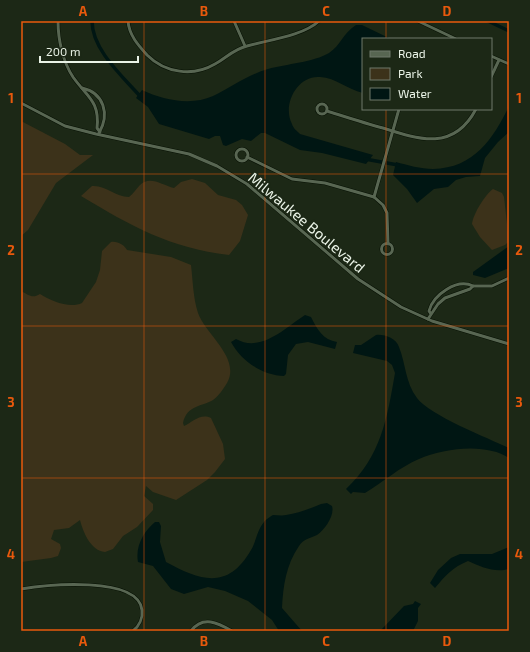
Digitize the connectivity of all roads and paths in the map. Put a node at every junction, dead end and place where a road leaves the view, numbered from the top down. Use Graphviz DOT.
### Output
graph roads {
  1 [pos="58,21"];
  2 [pos="128,21"];
  3 [pos="234,21"];
  4 [pos="319,21"];
  5 [pos="418,21"];
  6 [pos="454,38"];
  7 [pos="245,46"];
  8 [pos="492,56"];
  9 [pos="500,60"];
  10 [pos="509,64"];
  11 [pos="492,75"];
  12 [pos="82,88"];
  13 [pos="21,102"];
  14 [pos="104,108"];
  15 [pos="97,110"];
  16 [pos="399,110"];
  17 [pos="475,110"];
  18 [pos="327,111"];
  19 [pos="393,132"];
  20 [pos="99,133"];
  21 [pos="247,157"];
  22 [pos="374,197"];
  23 [pos="388,244"];
  24 [pos="509,278"];
  25 [pos="473,286"];
  26 [pos="453,287"];
  27 [pos="454,293"];
  28 [pos="431,314"];
  29 [pos="428,319"];
  30 [pos="509,344"];
  31 [pos="21,589"];
  32 [pos="133,631"];
  33 [pos="191,631"];
  34 [pos="232,631"];
  1 -- 12 [label="street"];
  2 -- 7 [label="street"];
  3 -- 7 [label="street"];
  4 -- 7 [label="street"];
  5 -- 6 [label="street"];
  8 -- 9 [label="street"];
  9 -- 10 [label="street"];
  9 -- 11 [label="street"];
  12 -- 14 [label="street"];
  12 -- 15 [label="street"];
  13 -- 20 [label="street, Milwaukee Boulevard"];
  14 -- 15 [label="street"];
  14 -- 20 [label="street"];
  15 -- 20 [label="street"];
  16 -- 19 [label="street"];
  17 -- 19 [label="street"];
  18 -- 19 [label="street"];
  19 -- 22 [label="street"];
  20 -- 29 [label="street, Milwaukee Boulevard"];
  21 -- 22 [label="street"];
  22 -- 23 [label="street"];
  24 -- 25 [label="street"];
  25 -- 26 [label="street"];
  25 -- 27 [label="street"];
  26 -- 27 [label="street"];
  26 -- 28 [label="street"];
  27 -- 28 [label="street"];
  28 -- 29 [label="street"];
  29 -- 30 [label="street, Milwaukee Boulevard"];
  31 -- 32 [label="street"];
  33 -- 34 [label="street"];
}
